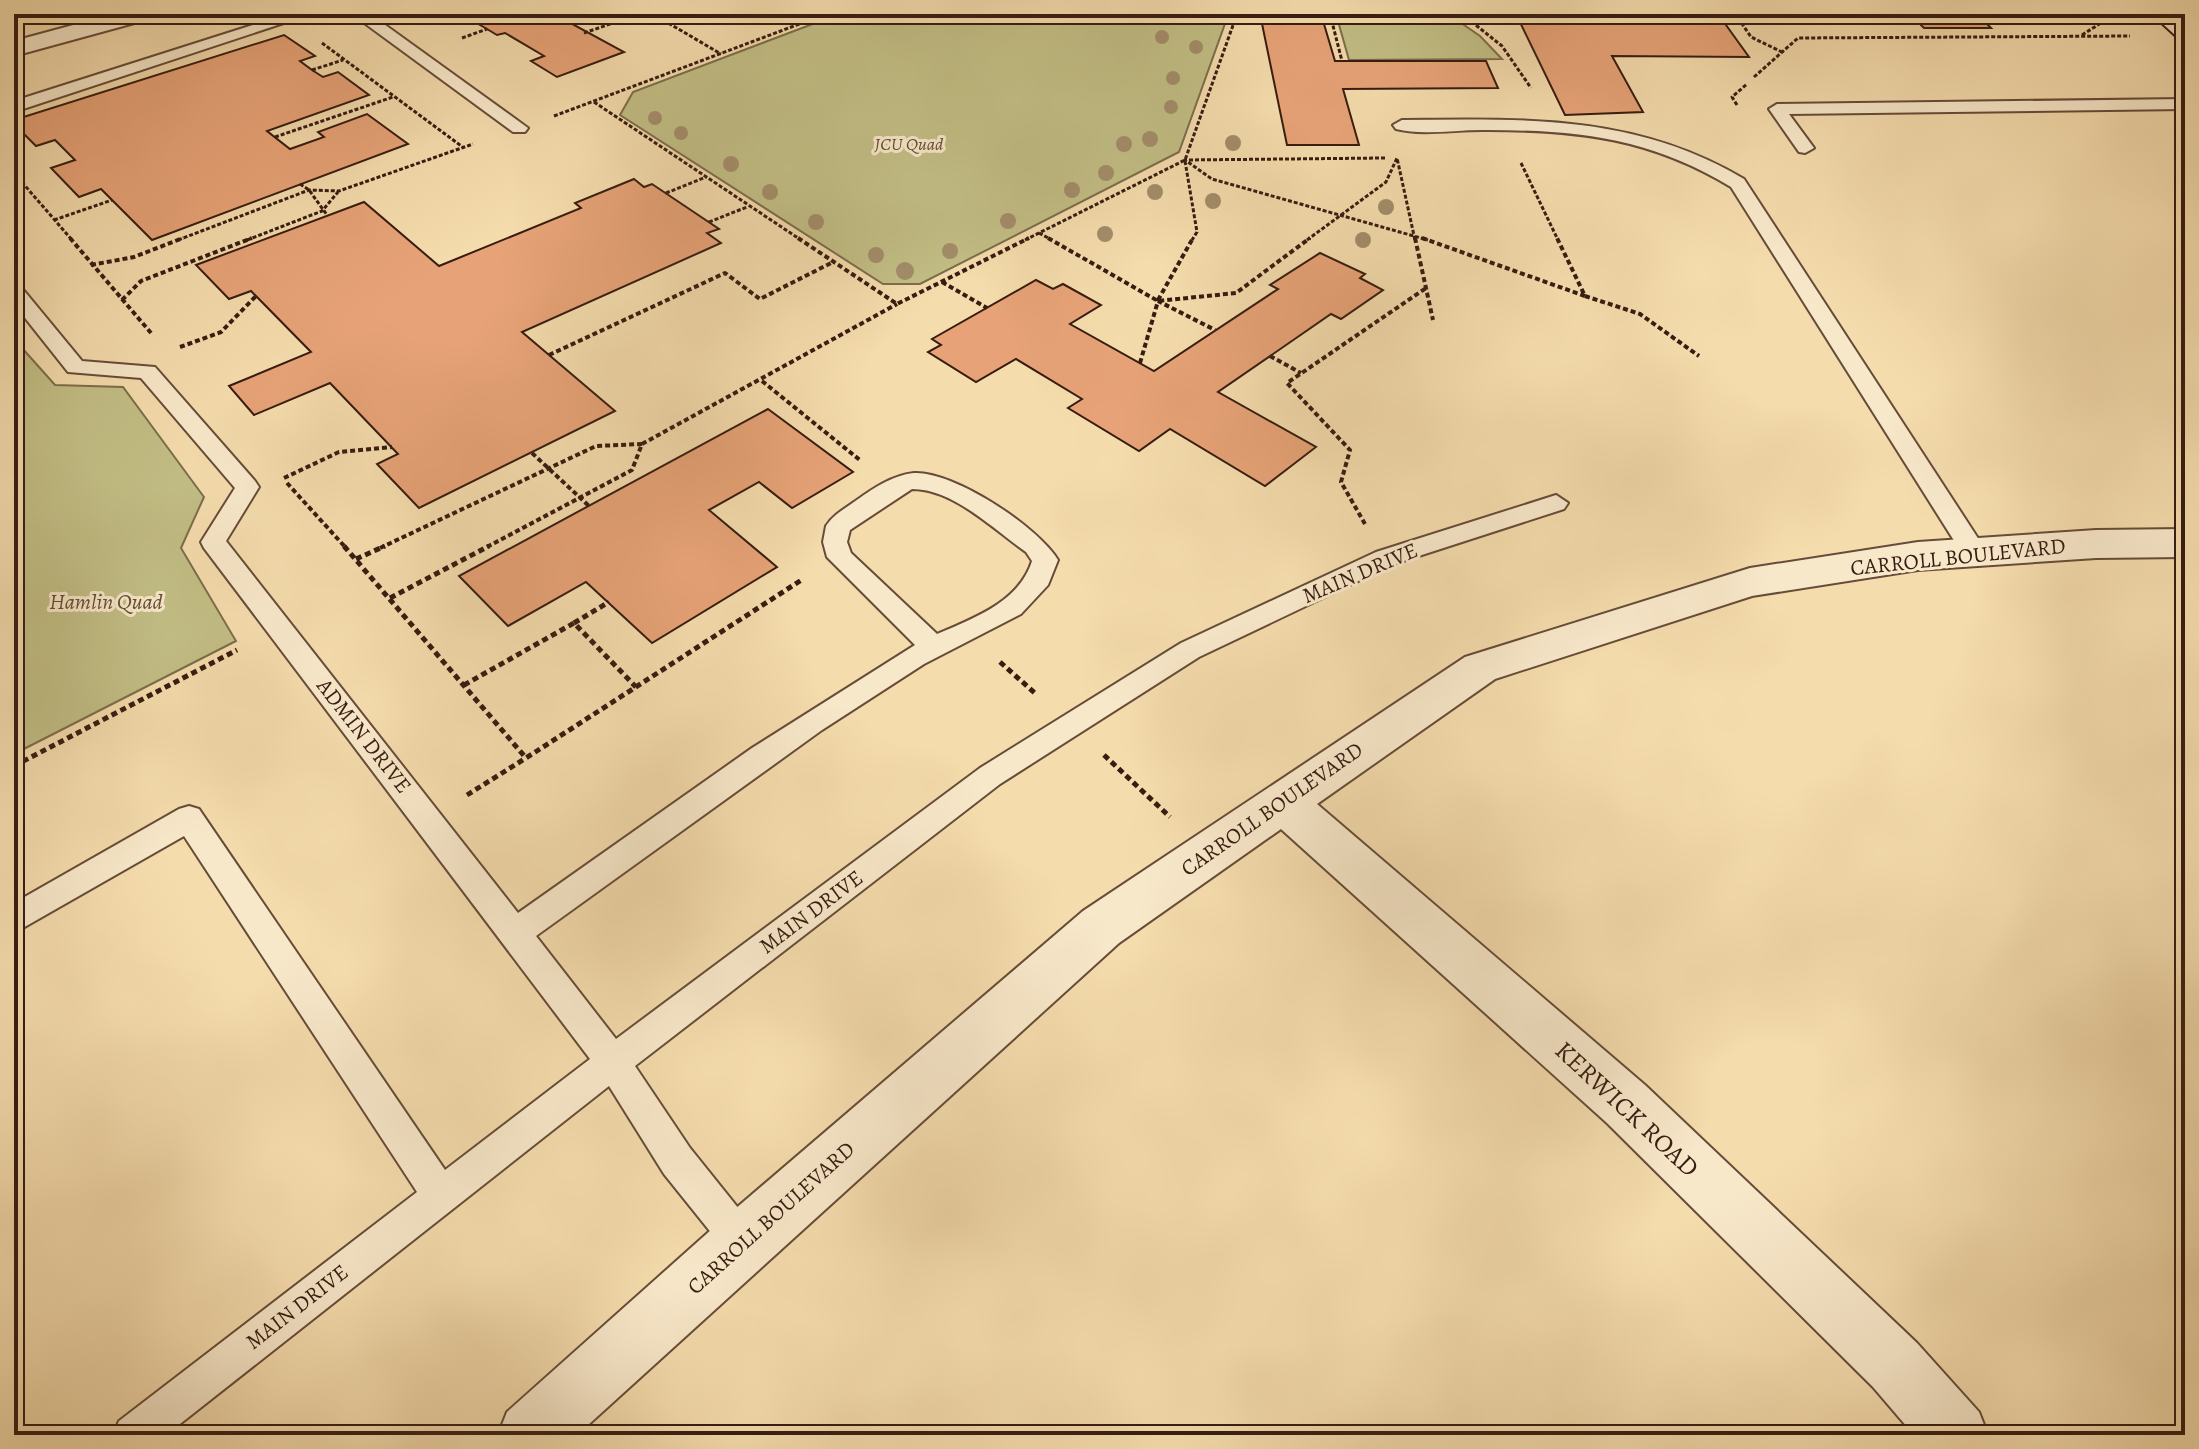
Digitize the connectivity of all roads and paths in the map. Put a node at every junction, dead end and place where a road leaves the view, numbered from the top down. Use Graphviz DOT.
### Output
graph roads {
  1 [pos="141,14"];
  2 [pos="360,14"];
  3 [pos="639,14"];
  4 [pos="653,14"];
  5 [pos="826,14"];
  6 [pos="1237,14"];
  7 [pos="1330,14"];
  8 [pos="1462,14"];
  9 [pos="2115,14"];
  10 [pos="2164,14"];
  11 [pos="296,16"];
  12 [pos="1738,18"];
  13 [pos="2185,31"];
  14 [pos="584,33"];
  15 [pos="2080,36"];
  16 [pos="2142,36"];
  17 [pos="14,49"];
  18 [pos="1782,52"];
  19 [pos="721,54"];
  20 [pos="344,60"];
  21 [pos="1342,61"];
  22 [pos="312,70"];
  23 [pos="394,96"];
  24 [pos="594,102"];
  25 [pos="2185,104"];
  26 [pos="14,107"];
  27 [pos="1739,108"];
  28 [pos="1402,125"];
  29 [pos="1549,125"];
  30 [pos="519,128"];
  31 [pos="275,137"];
  32 [pos="464,148"];
  33 [pos="1805,148"];
  34 [pos="1532,157"];
  35 [pos="1397,158"];
  36 [pos="1412,158"];
  37 [pos="1185,160"];
  38 [pos="14,173"];
  39 [pos="707,177"];
  40 [pos="300,184"];
  41 [pos="309,190"];
  42 [pos="339,191"];
  43 [pos="666,193"];
  44 [pos="112,200"];
  45 [pos="748,206"];
  46 [pos="322,211"];
  47 [pos="1344,214"];
  48 [pos="327,215"];
  49 [pos="54,220"];
  50 [pos="709,222"];
  51 [pos="1039,233"];
  52 [pos="1413,235"];
  53 [pos="834,262"];
  54 [pos="91,265"];
  55 [pos="941,282"];
  56 [pos="1426,288"];
  57 [pos="14,291"];
  58 [pos="256,296"];
  59 [pos="1585,296"];
  60 [pos="122,300"];
  61 [pos="1158,301"];
  62 [pos="897,304"];
  63 [pos="987,308"];
  64 [pos="1433,320"];
  65 [pos="1215,330"];
  66 [pos="159,341"];
  67 [pos="168,351"];
  68 [pos="549,355"];
  69 [pos="1270,356"];
  70 [pos="1699,356"];
  71 [pos="1140,363"];
  72 [pos="1301,373"];
  73 [pos="762,381"];
  74 [pos="642,444"];
  75 [pos="392,447"];
  76 [pos="532,453"];
  77 [pos="549,468"];
  78 [pos="895,490"];
  79 [pos="580,498"];
  80 [pos="1556,503"];
  81 [pos="589,506"];
  82 [pos="2185,543"];
  83 [pos="1974,552"];
  84 [pos="840,557"];
  85 [pos="1385,558"];
  86 [pos="356,559"];
  87 [pos="390,598"];
  88 [pos="609,602"];
  89 [pos="574,623"];
  90 [pos="933,646"];
  91 [pos="237,650"];
  92 [pos="464,685"];
  93 [pos="636,687"];
  94 [pos="526,758"];
  95 [pos="14,766"];
  96 [pos="1282,801"];
  97 [pos="429,819"];
  98 [pos="14,919"];
  99 [pos="515,933"];
  100 [pos="613,1062"];
  101 [pos="441,1196"];
  102 [pos="742,1242"];
  103 [pos="133,1435"];
  104 [pos="530,1435"];
  105 [pos="1956,1435"];
  1 -- 17 [label="street"];
  2 -- 30 [label="lane"];
  3 -- 14 [label="path"];
  4 -- 19 [label="path"];
  5 -- 19 [label="path"];
  6 -- 37 [label="path"];
  7 -- 21 [label="path"];
  8 -- 29 [label="path"];
  9 -- 15 [label="path"];
  10 -- 13 [label="street"];
  11 -- 20 [label="path"];
  11 -- 26 [label="lane"];
  12 -- 18 [label="path"];
  15 -- 16 [label="path"];
  15 -- 18 [label="path"];
  18 -- 27 [label="path"];
  19 -- 24 [label="path"];
  20 -- 22 [label="path"];
  20 -- 23 [label="path"];
  23 -- 31 [label="path"];
  23 -- 32 [label="path"];
  24 -- 30 [label="path"];
  24 -- 39 [label="path"];
  25 -- 33 [label="lane"];
  28 -- 29 [label="lane"];
  29 -- 83 [label="lane"];
  30 -- 32 [label="path"];
  32 -- 42 [label="path"];
  34 -- 59 [label="path"];
  35 -- 36 [label="path"];
  35 -- 37 [label="path"];
  35 -- 47 [label="path"];
  35 -- 52 [label="path"];
  37 -- 47 [label="path"];
  37 -- 51 [label="path"];
  37 -- 61 [label="path"];
  38 -- 49 [label="path"];
  39 -- 43 [label="path"];
  39 -- 45 [label="path"];
  40 -- 41 [label="path"];
  41 -- 42 [label="path"];
  41 -- 46 [label="path"];
  41 -- 54 [label="path"];
  42 -- 46 [label="path"];
  44 -- 49 [label="path"];
  45 -- 50 [label="path"];
  45 -- 53 [label="path"];
  46 -- 48 [label="path"];
  46 -- 60 [label="path"];
  47 -- 52 [label="path"];
  47 -- 61 [label="path"];
  49 -- 54 [label="path"];
  51 -- 55 [label="path"];
  51 -- 61 [label="path"];
  52 -- 56 [label="path"];
  52 -- 59 [label="path"];
  53 -- 62 [label="path"];
  53 -- 68 [label="path"];
  54 -- 60 [label="path"];
  55 -- 62 [label="path"];
  55 -- 63 [label="path"];
  56 -- 64 [label="path"];
  56 -- 72 [label="path"];
  57 -- 97 [label="lane, ADMIN DRIVE"];
  58 -- 67 [label="path"];
  59 -- 70 [label="path"];
  60 -- 66 [label="path"];
  61 -- 65 [label="path"];
  61 -- 71 [label="path"];
  62 -- 73 [label="path"];
  69 -- 72 [label="path"];
  72 -- 85 [label="path"];
  73 -- 74 [label="path"];
  73 -- 78 [label="path"];
  74 -- 77 [label="path"];
  74 -- 79 [label="path"];
  75 -- 86 [label="path"];
  76 -- 77 [label="path"];
  77 -- 79 [label="path"];
  77 -- 86 [label="path"];
  78 -- 84 [label="lane"];
  78 -- 90 [label="lane"];
  79 -- 81 [label="path"];
  79 -- 87 [label="path"];
  80 -- 85 [label="lane, MAIN DRIVE"];
  82 -- 83 [label="street, CARROLL BOULEVARD"];
  83 -- 96 [label="street, CARROLL BOULEVARD"];
  84 -- 90 [label="lane"];
  84 -- 93 [label="path"];
  85 -- 100 [label="lane, MAIN DRIVE"];
  86 -- 87 [label="path"];
  87 -- 92 [label="path"];
  88 -- 89 [label="path"];
  89 -- 92 [label="path"];
  89 -- 93 [label="path"];
  90 -- 99 [label="lane"];
  91 -- 95 [label="path"];
  92 -- 94 [label="path"];
  93 -- 94 [label="path"];
  94 -- 97 [label="path"];
  96 -- 102 [label="street, CARROLL BOULEVARD"];
  96 -- 105 [label="street, KERWICK ROAD"];
  97 -- 99 [label="lane, ADMIN DRIVE"];
  98 -- 101 [label="lane"];
  99 -- 100 [label="lane, ADMIN DRIVE"];
  100 -- 101 [label="lane, MAIN DRIVE"];
  100 -- 102 [label="lane, ADMIN DRIVE"];
  101 -- 103 [label="lane, MAIN DRIVE"];
  102 -- 104 [label="street, CARROLL BOULEVARD"];
}
